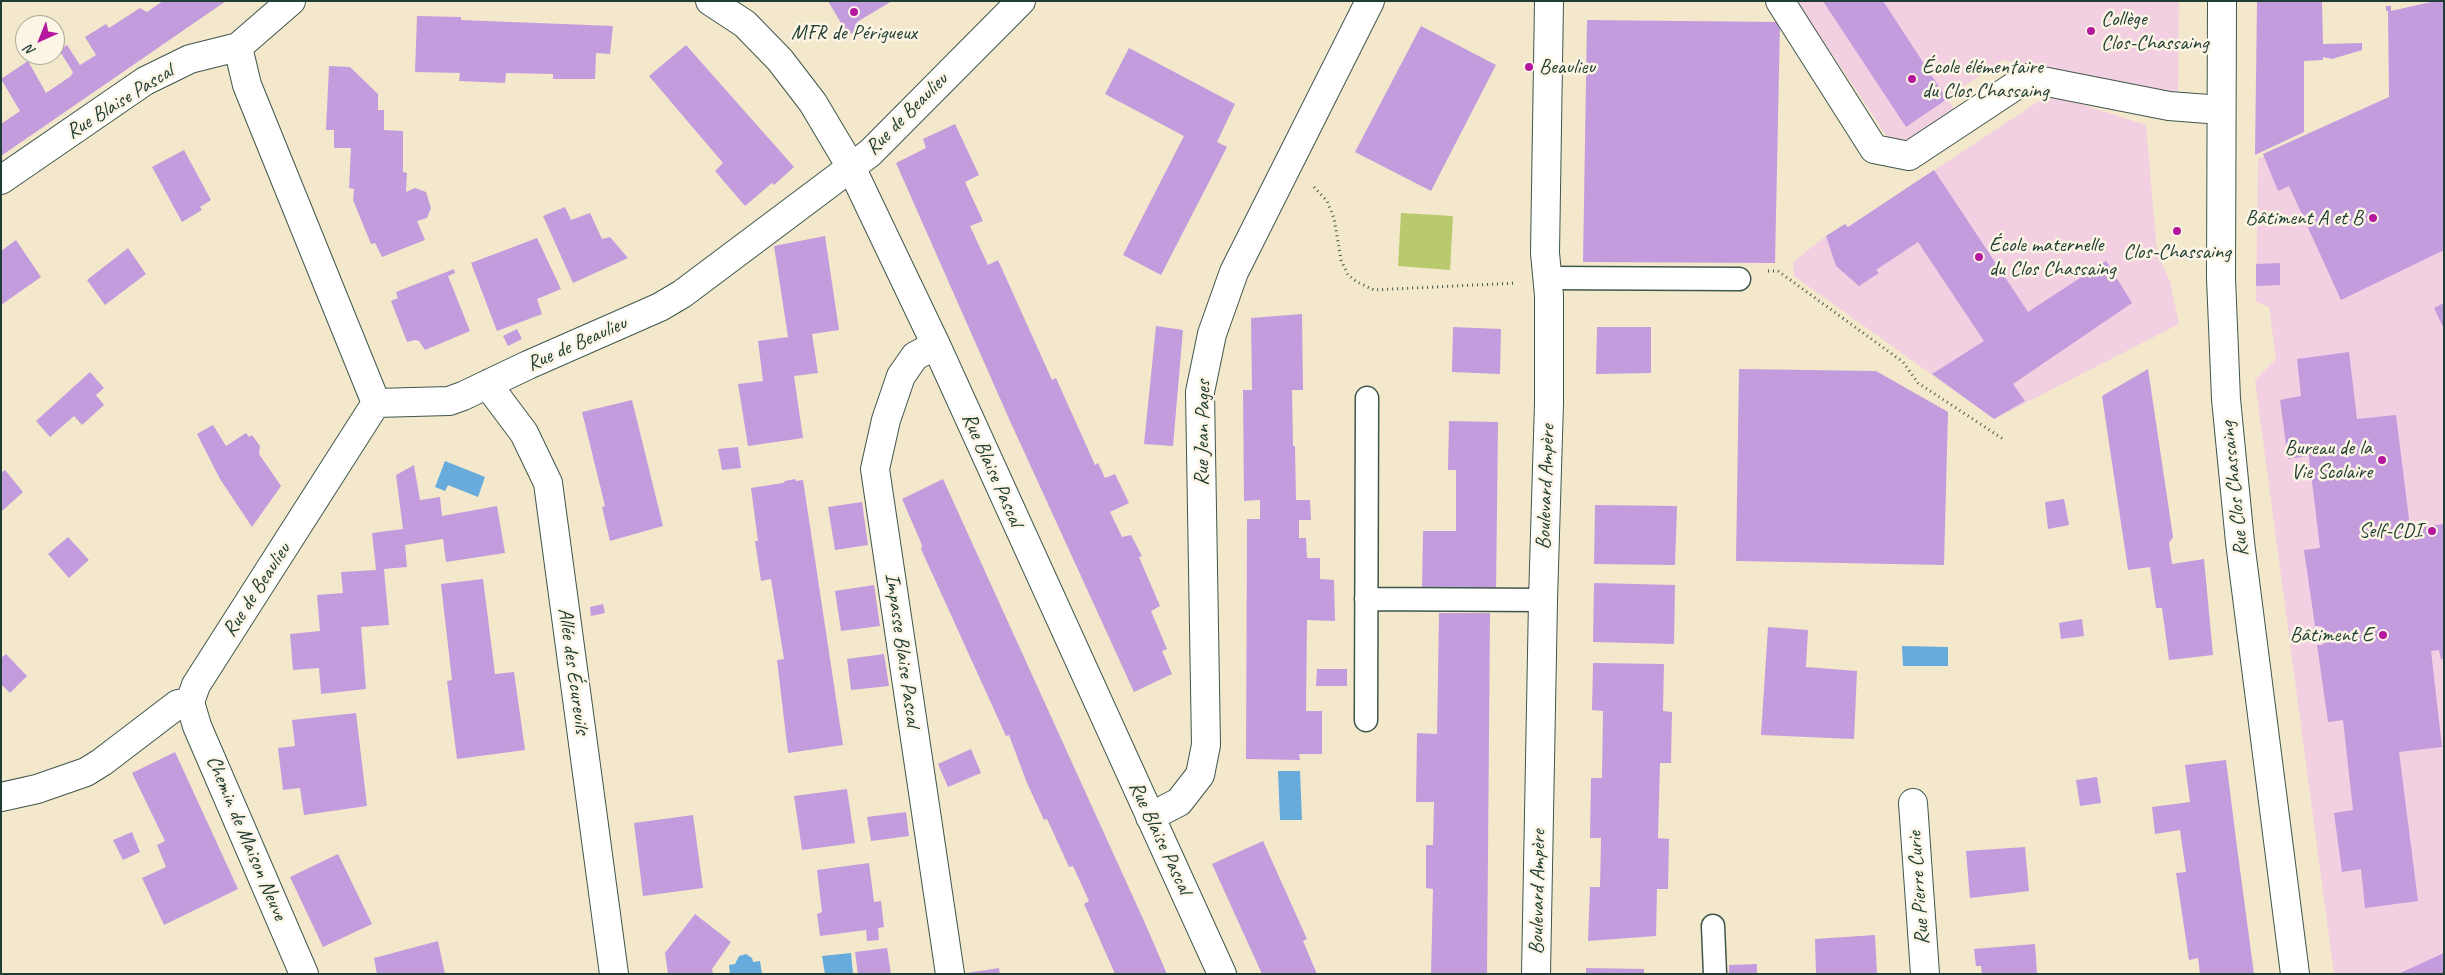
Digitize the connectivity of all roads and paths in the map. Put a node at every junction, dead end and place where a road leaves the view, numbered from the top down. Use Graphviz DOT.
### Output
graph roads {
  1 [pos="291,1"];
  2 [pos="710,1"];
  3 [pos="1021,1"];
  4 [pos="1370,1"];
  5 [pos="1549,1"];
  6 [pos="1780,1"];
  7 [pos="2222,1"];
  8 [pos="238,47"];
  9 [pos="2221,110"];
  10 [pos="851,167"];
  11 [pos="1286,169"];
  12 [pos="1,180"];
  13 [pos="1739,279"];
  14 [pos="1548,287"];
  15 [pos="936,345"];
  16 [pos="490,383"];
  17 [pos="1367,398"];
  18 [pos="376,403"];
  19 [pos="2003,439"];
  20 [pos="1366,599"];
  21 [pos="1543,600"];
  22 [pos="190,702"];
  23 [pos="1366,720"];
  24 [pos="1,797"];
  25 [pos="1913,803"];
  26 [pos="1150,817"];
  27 [pos="1713,926"];
  28 [pos="304,974"];
  29 [pos="614,974"];
  30 [pos="950,974"];
  31 [pos="1222,974"];
  32 [pos="1536,974"];
  33 [pos="1715,974"];
  34 [pos="1925,974"];
  35 [pos="2295,974"];
  1 -- 8 [label="street, Rue Blaise Pascal"];
  2 -- 10 [label="street, Rue Blaise Pascal"];
  3 -- 10 [label="street, Rue de Beaulieu"];
  4 -- 11 [label="street, Rue Jean Pages"];
  5 -- 14 [label="street, Boulevard Ampère"];
  6 -- 9 [label="street"];
  7 -- 9 [label="street, Rue Clos Chassaing"];
  8 -- 12 [label="street, Rue Blaise Pascal"];
  8 -- 18 [label="street"];
  9 -- 35 [label="street, Rue Clos Chassaing"];
  10 -- 15 [label="street, Rue Blaise Pascal"];
  10 -- 16 [label="street, Rue de Beaulieu"];
  11 -- 14 [label="path"];
  11 -- 26 [label="street, Rue Jean Pages"];
  13 -- 14 [label="lane"];
  13 -- 19 [label="path"];
  14 -- 21 [label="street, Boulevard Ampère"];
  15 -- 26 [label="street, Rue Blaise Pascal"];
  15 -- 30 [label="street, Impasse Blaise Pascal"];
  16 -- 18 [label="street, Rue de Beaulieu"];
  16 -- 29 [label="street, Allée des Écureuils"];
  17 -- 20 [label="lane"];
  18 -- 22 [label="street, Rue de Beaulieu"];
  20 -- 21 [label="lane"];
  20 -- 23 [label="lane"];
  21 -- 32 [label="street, Boulevard Ampère"];
  22 -- 24 [label="street"];
  22 -- 28 [label="street, Chemin de Maison Neuve"];
  25 -- 34 [label="street, Rue Pierre Curie"];
  26 -- 31 [label="street, Rue Blaise Pascal"];
  27 -- 33 [label="lane"];
}
